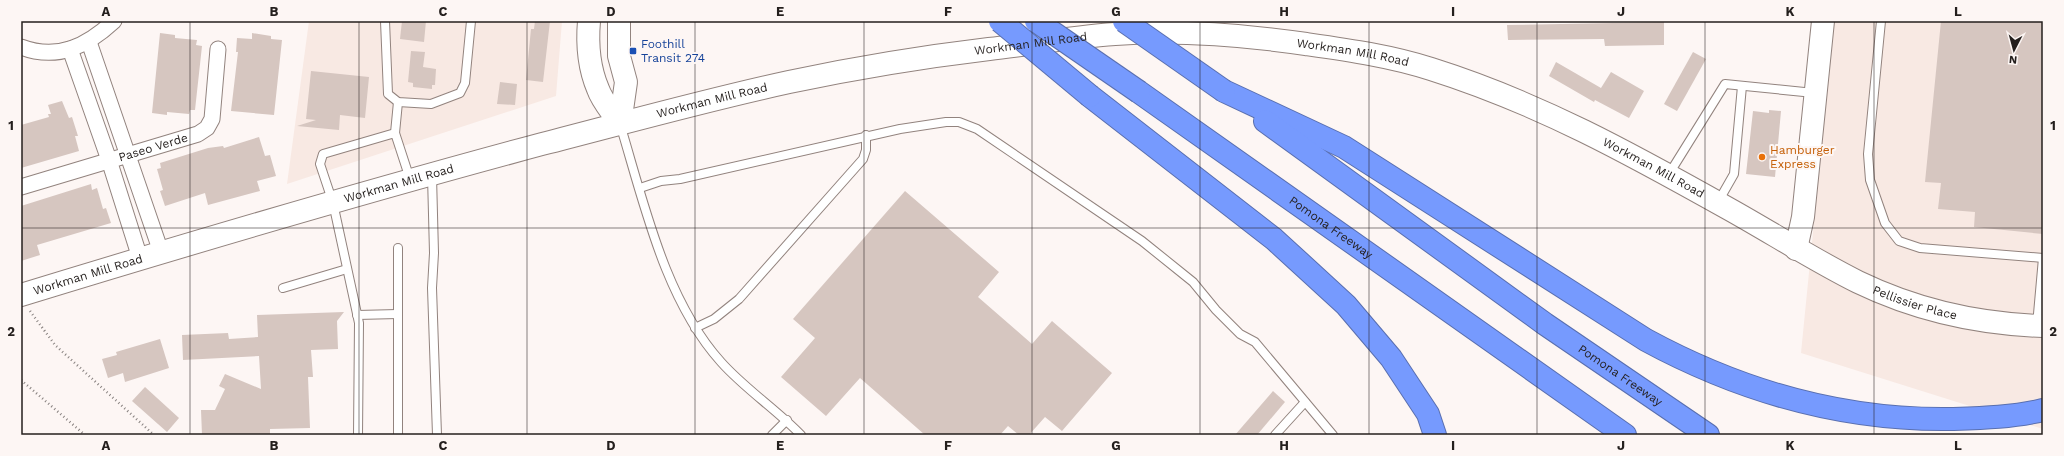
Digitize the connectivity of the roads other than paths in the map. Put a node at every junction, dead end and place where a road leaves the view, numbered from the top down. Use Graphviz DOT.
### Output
graph roads {
  1 [pos="114,21"];
  2 [pos="385,21"];
  3 [pos="471,21"];
  4 [pos="589,21"];
  5 [pos="619,21"];
  6 [pos="1000,21"];
  7 [pos="1036,21"];
  8 [pos="1124,21"];
  9 [pos="1823,21"];
  10 [pos="1881,21"];
  11 [pos="88,42"];
  12 [pos="21,47"];
  13 [pos="70,49"];
  14 [pos="218,49"];
  15 [pos="1742,86"];
  16 [pos="1224,91"];
  17 [pos="1816,94"];
  18 [pos="398,102"];
  19 [pos="620,124"];
  20 [pos="395,133"];
  21 [pos="866,136"];
  22 [pos="129,155"];
  23 [pos="108,160"];
  24 [pos="432,174"];
  25 [pos="1668,175"];
  26 [pos="410,180"];
  27 [pos="21,188"];
  28 [pos="640,188"];
  29 [pos="333,202"];
  30 [pos="1718,202"];
  31 [pos="398,248"];
  32 [pos="1796,248"];
  33 [pos="161,252"];
  34 [pos="140,258"];
  35 [pos="2043,258"];
  36 [pos="347,269"];
  37 [pos="283,288"];
  38 [pos="25,302"];
  39 [pos="398,314"];
  40 [pos="357,315"];
  41 [pos="2040,326"];
  42 [pos="695,328"];
  43 [pos="1305,402"];
  44 [pos="2043,410"];
  45 [pos="787,420"];
  46 [pos="798,432"];
  47 [pos="358,435"];
  48 [pos="398,435"];
  49 [pos="437,435"];
  50 [pos="772,435"];
  51 [pos="789,435"];
  52 [pos="1275,435"];
  53 [pos="1333,435"];
  54 [pos="1435,435"];
  55 [pos="1625,435"];
  56 [pos="1708,435"];
  1 -- 11 [label="street"];
  2 -- 18 [label="lane"];
  3 -- 18 [label="lane"];
  4 -- 19 [label="main road"];
  5 -- 19 [label="main road"];
  6 -- 54 [label="highway, bridge"];
  7 -- 55 [label="highway, Pomona Freeway, bridge"];
  8 -- 16 [label="highway, Pomona Freeway, bridge"];
  9 -- 17 [label="main road"];
  10 -- 35 [label="lane"];
  11 -- 13 [label="street"];
  11 -- 22 [label="street"];
  12 -- 13 [label="street"];
  13 -- 23 [label="street"];
  14 -- 22 [label="street, Paseo Verde"];
  15 -- 17 [label="lane"];
  15 -- 25 [label="lane"];
  15 -- 30 [label="lane"];
  16 -- 44 [label="highway"];
  16 -- 56 [label="highway, Pomona Freeway"];
  17 -- 32 [label="main road"];
  18 -- 20 [label="lane"];
  19 -- 24 [label="main road, Workman Mill Road"];
  19 -- 25 [label="main road, Workman Mill Road"];
  19 -- 28 [label="lane"];
  20 -- 26 [label="lane"];
  20 -- 29 [label="lane"];
  21 -- 28 [label="lane"];
  21 -- 42 [label="lane"];
  21 -- 43 [label="lane"];
  22 -- 23 [label="street, Paseo Verde"];
  22 -- 33 [label="street"];
  23 -- 27 [label="street, Paseo Verde"];
  23 -- 34 [label="street"];
  24 -- 26 [label="main road, Workman Mill Road"];
  24 -- 49 [label="lane"];
  25 -- 30 [label="main road, Workman Mill Road"];
  26 -- 29 [label="main road, Workman Mill Road"];
  28 -- 42 [label="lane"];
  29 -- 33 [label="main road, Workman Mill Road"];
  29 -- 36 [label="lane"];
  30 -- 32 [label="main road, Workman Mill Road"];
  31 -- 39 [label="lane"];
  32 -- 41 [label="main road, Pellissier Place"];
  33 -- 34 [label="main road, Workman Mill Road"];
  34 -- 38 [label="main road, Workman Mill Road"];
  35 -- 41 [label="lane"];
  36 -- 37 [label="lane"];
  36 -- 40 [label="lane"];
  39 -- 40 [label="lane"];
  39 -- 48 [label="lane"];
  40 -- 47 [label="lane"];
  42 -- 45 [label="lane"];
  43 -- 52 [label="lane"];
  43 -- 53 [label="lane"];
  45 -- 46 [label="lane"];
  45 -- 50 [label="lane"];
  46 -- 51 [label="lane"];
}
